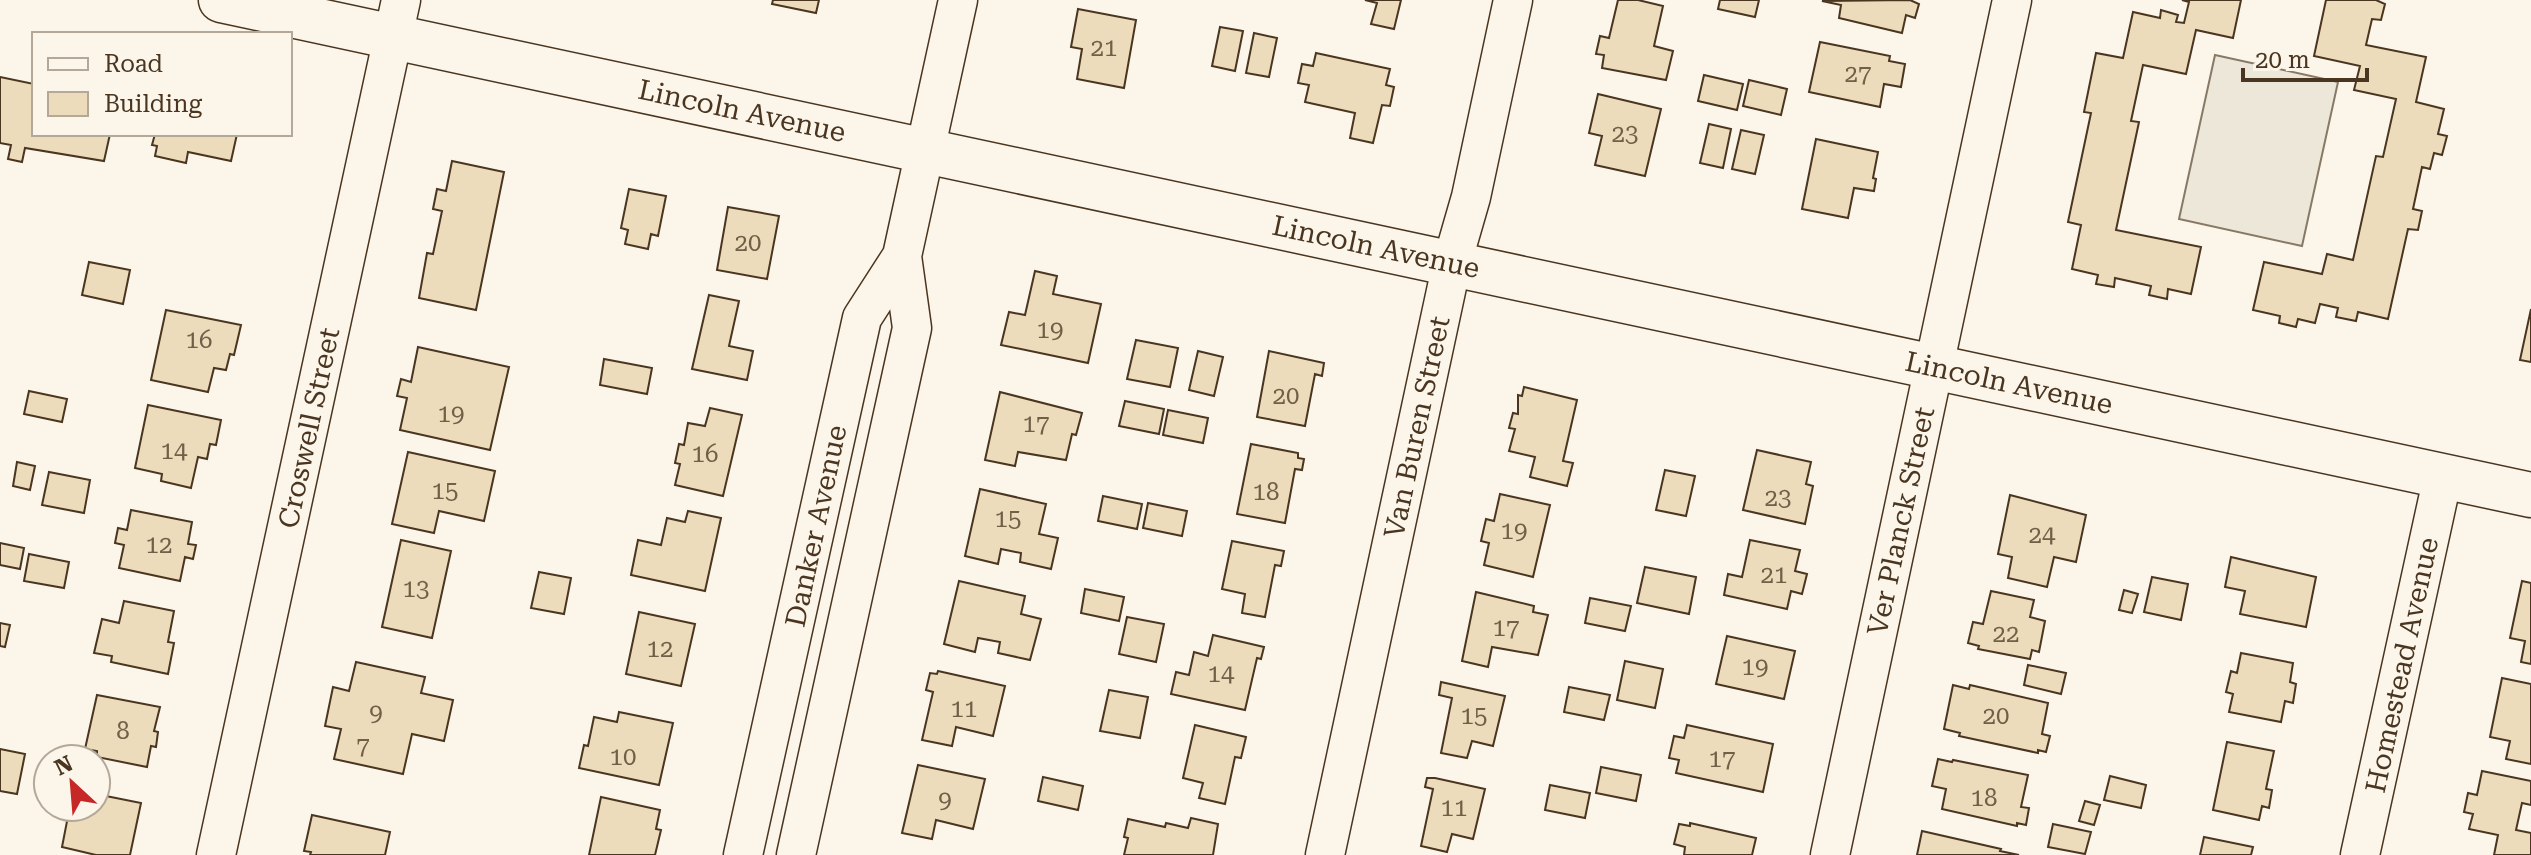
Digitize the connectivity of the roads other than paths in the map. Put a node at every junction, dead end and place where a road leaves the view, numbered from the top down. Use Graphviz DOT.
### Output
graph roads {
  1 [pos="221,0"];
  2 [pos="958,0"];
  3 [pos="1513,0"];
  4 [pos="2012,0"];
  5 [pos="397,18"];
  6 [pos="927,150"];
  7 [pos="902,256"];
  8 [pos="1452,263"];
  9 [pos="1933,367"];
  10 [pos="2443,476"];
  11 [pos="2531,495"];
  12 [pos="753,807"];
  13 [pos="803,818"];
  14 [pos="216,855"];
  15 [pos="743,855"];
  16 [pos="796,855"];
  17 [pos="1325,855"];
  18 [pos="1830,855"];
  19 [pos="2360,855"];
  1 -- 5 [label="street, Lincoln Avenue"];
  2 -- 6 [label="street, Danker Avenue"];
  3 -- 8 [label="street, Van Buren Street"];
  4 -- 9 [label="street, Ver Planck Street"];
  5 -- 6 [label="street, Lincoln Avenue"];
  5 -- 14 [label="street, Croswell Street"];
  6 -- 7 [label="street, Danker Avenue"];
  6 -- 8 [label="street, Lincoln Avenue"];
  7 -- 12 [label="street, Danker Avenue"];
  7 -- 13 [label="street, Danker Avenue"];
  8 -- 9 [label="street, Lincoln Avenue"];
  8 -- 17 [label="street, Van Buren Street"];
  9 -- 10 [label="street, Lincoln Avenue"];
  9 -- 18 [label="street, Ver Planck Street"];
  10 -- 11 [label="street, Lincoln Avenue"];
  10 -- 19 [label="street, Homestead Avenue"];
  12 -- 13 [label="street"];
  12 -- 15 [label="street, Danker Avenue"];
  13 -- 16 [label="street, Danker Avenue"];
}
